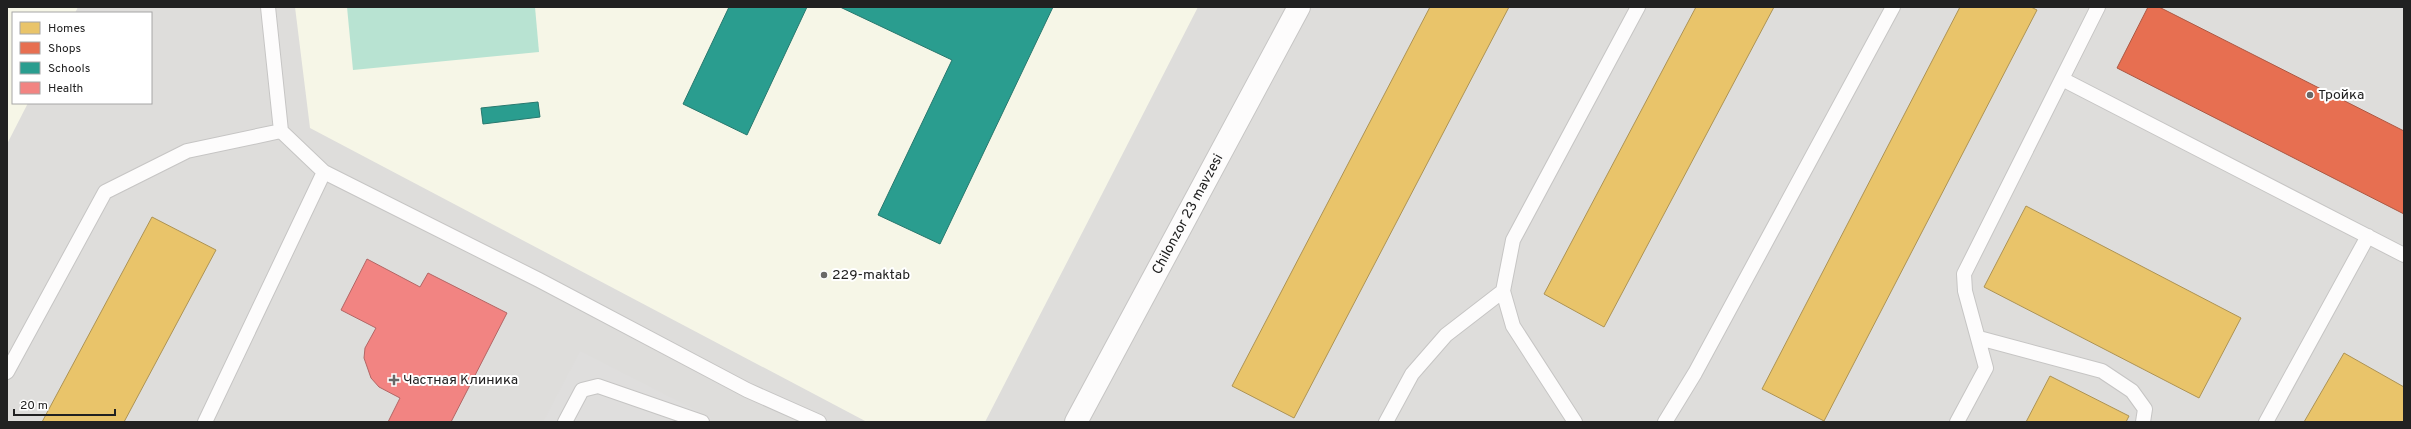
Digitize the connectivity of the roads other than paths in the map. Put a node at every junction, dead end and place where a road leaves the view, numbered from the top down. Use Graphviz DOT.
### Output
graph roads {
  1 [pos="268,7"];
  2 [pos="1299,7"];
  3 [pos="1638,7"];
  4 [pos="1893,7"];
  5 [pos="2098,7"];
  6 [pos="2062,79"];
  7 [pos="281,130"];
  8 [pos="324,172"];
  9 [pos="2368,236"];
  10 [pos="2404,255"];
  11 [pos="1503,291"];
  12 [pos="1979,338"];
  13 [pos="7,372"];
  14 [pos="680,418"];
  15 [pos="205,422"];
  16 [pos="565,422"];
  17 [pos="702,422"];
  18 [pos="819,422"];
  19 [pos="1076,422"];
  20 [pos="1386,422"];
  21 [pos="1575,422"];
  22 [pos="1665,422"];
  23 [pos="1958,422"];
  24 [pos="2143,422"];
  25 [pos="2266,422"];
  1 -- 7 [label="lane"];
  2 -- 19 [label="street, Chilonzor 23 mavzesi"];
  3 -- 11 [label="lane"];
  4 -- 22 [label="lane"];
  5 -- 6 [label="lane"];
  6 -- 9 [label="lane"];
  6 -- 12 [label="lane"];
  7 -- 8 [label="lane"];
  7 -- 13 [label="lane"];
  8 -- 15 [label="lane"];
  8 -- 18 [label="lane"];
  9 -- 10 [label="lane"];
  9 -- 25 [label="lane"];
  11 -- 20 [label="lane"];
  11 -- 21 [label="lane"];
  12 -- 23 [label="lane"];
  12 -- 24 [label="lane"];
  14 -- 16 [label="lane"];
  14 -- 17 [label="lane"];
}
